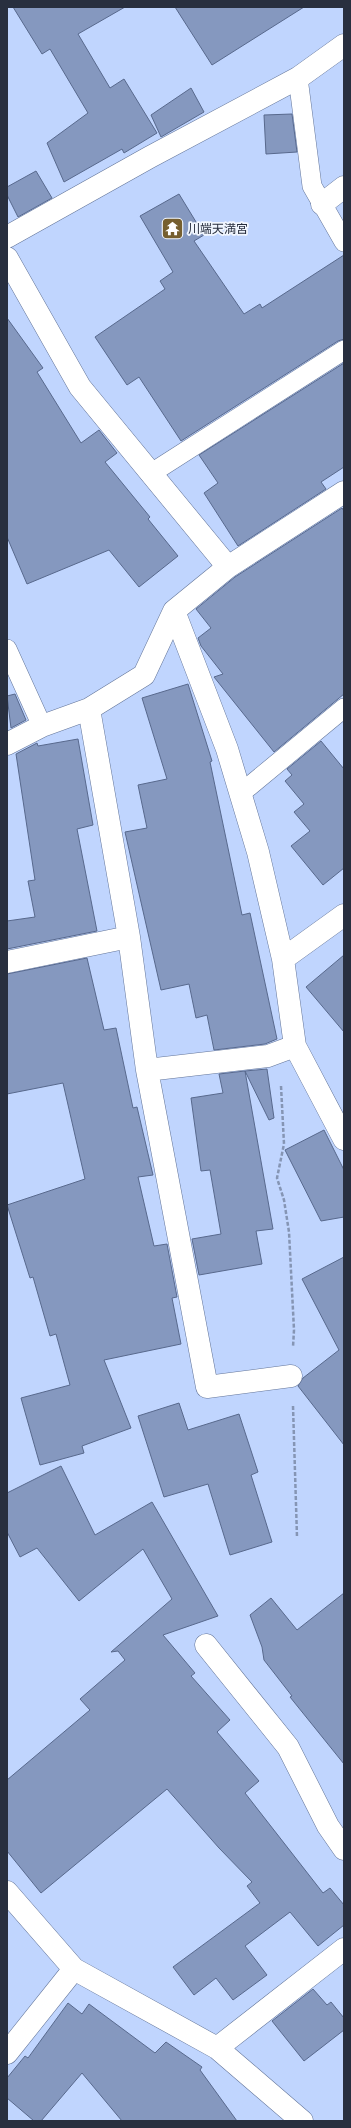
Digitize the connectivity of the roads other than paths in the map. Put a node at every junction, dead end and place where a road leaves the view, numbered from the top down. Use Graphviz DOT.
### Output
graph roads {
  1 [pos="344,45"];
  2 [pos="298,78"];
  3 [pos="344,187"];
  4 [pos="322,204"];
  5 [pos="7,238"];
  6 [pos="344,242"];
  7 [pos="7,258"];
  8 [pos="344,350"];
  9 [pos="150,474"];
  10 [pos="344,492"];
  11 [pos="228,567"];
  12 [pos="174,611"];
  13 [pos="7,649"];
  14 [pos="89,708"];
  15 [pos="344,708"];
  16 [pos="42,726"];
  17 [pos="7,744"];
  18 [pos="240,794"];
  19 [pos="344,915"];
  20 [pos="129,937"];
  21 [pos="283,959"];
  22 [pos="7,962"];
  23 [pos="287,1049"];
  24 [pos="147,1070"];
  25 [pos="344,1139"];
  26 [pos="291,1376"];
  27 [pos="206,1645"];
  28 [pos="344,1849"];
  29 [pos="7,1892"];
  30 [pos="344,1949"];
  31 [pos="74,1969"];
  32 [pos="217,2048"];
  33 [pos="7,2053"];
  34 [pos="302,2121"];
  1 -- 2 [label="street"];
  2 -- 4 [label="lane"];
  2 -- 5 [label="street"];
  3 -- 4 [label="street"];
  4 -- 6 [label="lane"];
  7 -- 9 [label="street"];
  8 -- 9 [label="lane"];
  9 -- 11 [label="street"];
  10 -- 11 [label="street"];
  11 -- 12 [label="street"];
  12 -- 14 [label="street"];
  12 -- 18 [label="street"];
  13 -- 16 [label="lane"];
  14 -- 16 [label="street"];
  14 -- 20 [label="street"];
  15 -- 18 [label="lane"];
  16 -- 17 [label="street"];
  18 -- 21 [label="street"];
  19 -- 21 [label="street"];
  20 -- 22 [label="street"];
  20 -- 24 [label="street"];
  21 -- 23 [label="street"];
  23 -- 24 [label="street"];
  23 -- 25 [label="street"];
  24 -- 26 [label="street"];
  27 -- 28 [label="street"];
  29 -- 31 [label="street"];
  30 -- 32 [label="street"];
  31 -- 32 [label="street"];
  31 -- 33 [label="street"];
  32 -- 34 [label="street"];
}
